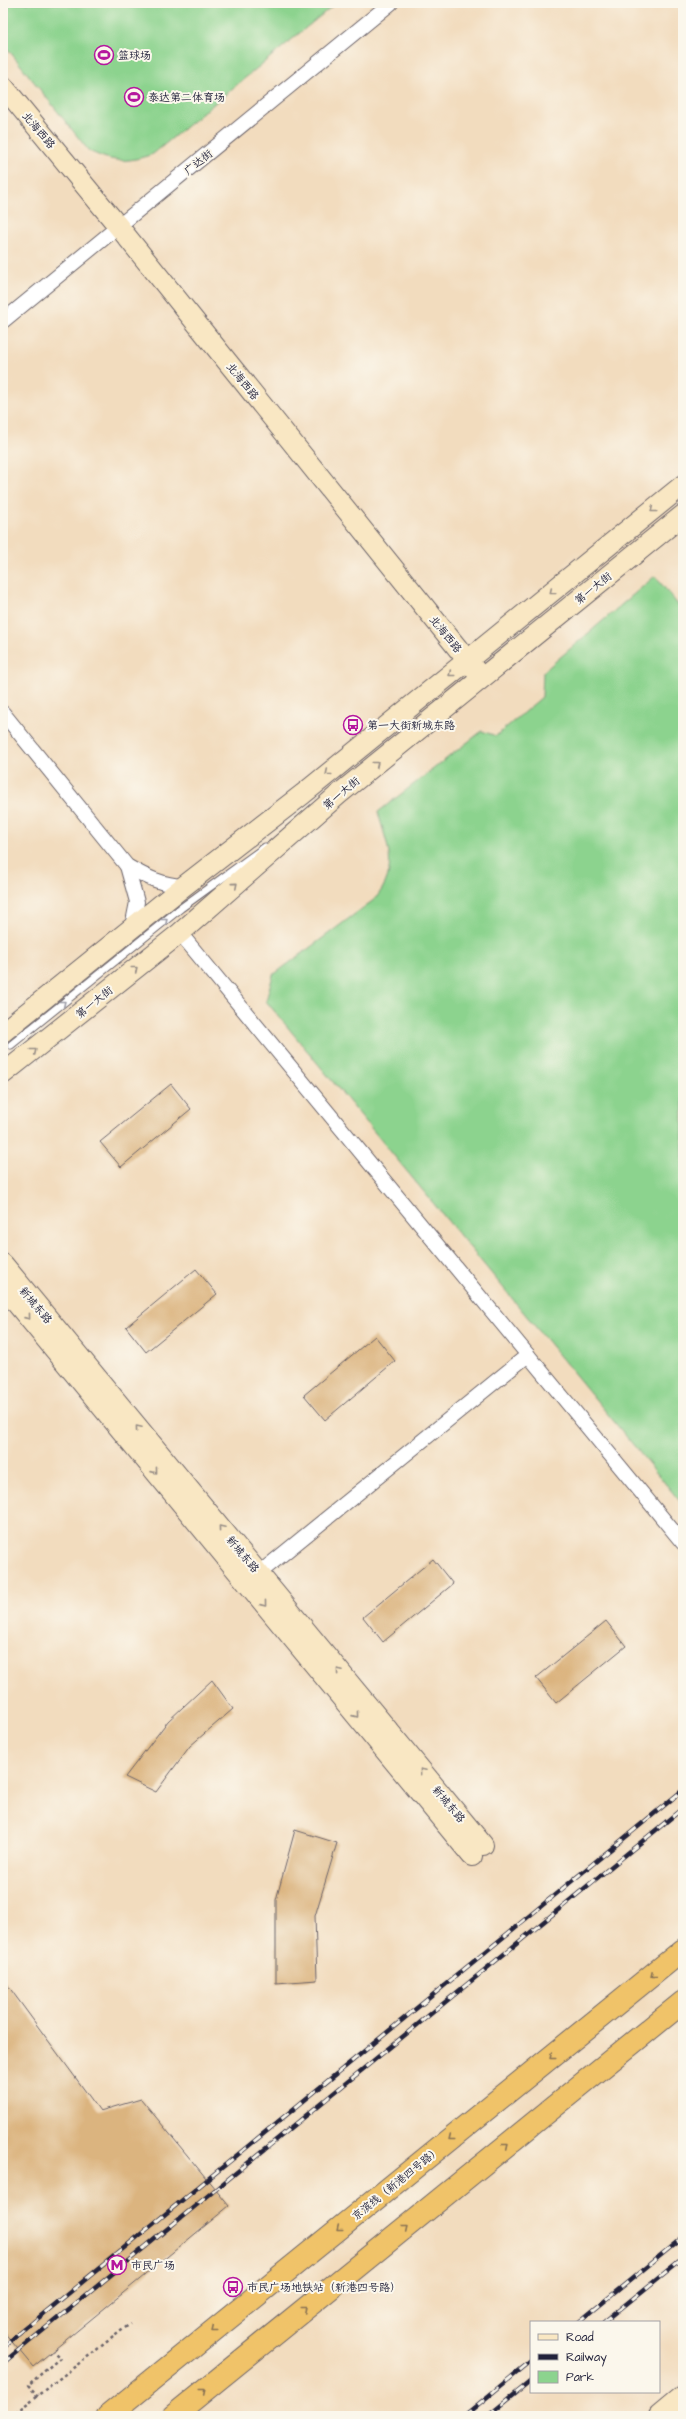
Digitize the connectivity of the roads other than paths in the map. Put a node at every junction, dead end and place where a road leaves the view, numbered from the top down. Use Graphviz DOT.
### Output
graph roads {
  1 [pos="391,3"];
  2 [pos="3,86"];
  3 [pos="119,227"];
  4 [pos="3,320"];
  5 [pos="683,485"];
  6 [pos="683,515"];
  7 [pos="467,660"];
  8 [pos="483,678"];
  9 [pos="3,713"];
  10 [pos="339,794"];
  11 [pos="127,866"];
  12 [pos="184,886"];
  13 [pos="132,927"];
  14 [pos="180,933"];
  15 [pos="7,1038"];
  16 [pos="3,1074"];
  17 [pos="3,1264"];
  18 [pos="3,1286"];
  19 [pos="528,1355"];
  20 [pos="683,1544"];
  21 [pos="253,1578"];
  22 [pos="478,1850"];
  23 [pos="683,1950"];
  24 [pos="683,2002"];
  25 [pos="683,2396"];
  26 [pos="108,2416"];
  27 [pos="173,2416"];
  28 [pos="659,2416"];
  1 -- 3 [label="street, 广达街"];
  2 -- 3 [label="street, 北海西路"];
  3 -- 4 [label="street, 广达街"];
  3 -- 7 [label="street, 北海西路"];
  5 -- 7 [label="street, 第一大街, one-way"];
  6 -- 8 [label="street, 第一大街"];
  7 -- 8 [label="street, 北海西路"];
  7 -- 12 [label="street, 第一大街, one-way"];
  10 -- 8 [label="street, 第一大街, one-way"];
  9 -- 11 [label="street"];
  14 -- 10 [label="street, 第一大街, one-way"];
  15 -- 10 [label="lane, one-way"];
  11 -- 12 [label="street"];
  11 -- 13 [label="street"];
  12 -- 13 [label="street, 第一大街"];
  13 -- 15 [label="street, 第一大街"];
  16 -- 14 [label="street, 第一大街, one-way"];
  14 -- 19 [label="street"];
  21 -- 17 [label="street, 新城东路, one-way"];
  18 -- 21 [label="street, 新城东路, one-way"];
  19 -- 20 [label="street"];
  19 -- 21 [label="street"];
  21 -- 22 [label="street, 新城东路"];
  23 -- 26 [label="highway, 京滨线（新港四号路）, one-way"];
  27 -- 24 [label="highway, one-way"];
  25 -- 28 [label="street"];
}
